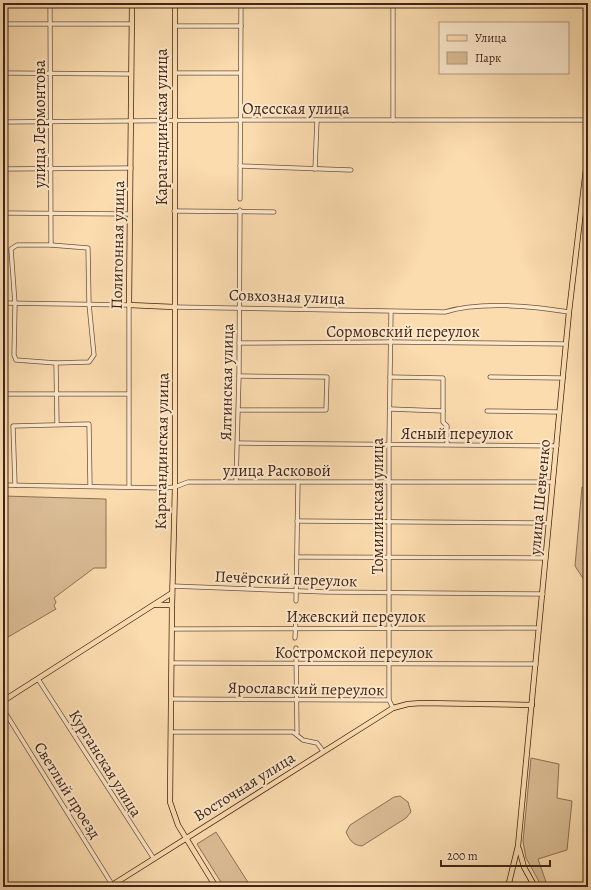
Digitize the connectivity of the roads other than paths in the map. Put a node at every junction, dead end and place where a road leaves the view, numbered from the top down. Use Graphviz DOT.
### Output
graph roads {
  1 [pos="50,3"];
  2 [pos="132,3"];
  3 [pos="175,3"];
  4 [pos="241,3"];
  5 [pos="393,3"];
  6 [pos="3,24"];
  7 [pos="50,24"];
  8 [pos="132,24"];
  9 [pos="175,26"];
  10 [pos="241,26"];
  11 [pos="240,72"];
  12 [pos="3,73"];
  13 [pos="51,73"];
  14 [pos="174,73"];
  15 [pos="131,74"];
  16 [pos="240,120"];
  17 [pos="317,120"];
  18 [pos="393,120"];
  19 [pos="588,120"];
  20 [pos="131,121"];
  21 [pos="174,121"];
  22 [pos="3,122"];
  23 [pos="51,122"];
  24 [pos="588,152"];
  25 [pos="240,166"];
  26 [pos="131,168"];
  27 [pos="3,169"];
  28 [pos="50,169"];
  29 [pos="315,169"];
  30 [pos="351,170"];
  31 [pos="240,199"];
  32 [pos="174,211"];
  33 [pos="240,211"];
  34 [pos="51,212"];
  35 [pos="274,212"];
  36 [pos="3,213"];
  37 [pos="130,214"];
  38 [pos="51,245"];
  39 [pos="3,304"];
  40 [pos="15,304"];
  41 [pos="89,304"];
  42 [pos="129,306"];
  43 [pos="174,307"];
  44 [pos="239,307"];
  45 [pos="391,312"];
  46 [pos="569,312"];
  47 [pos="391,342"];
  48 [pos="240,343"];
  49 [pos="566,344"];
  50 [pos="56,363"];
  51 [pos="239,376"];
  52 [pos="390,377"];
  53 [pos="490,377"];
  54 [pos="563,378"];
  55 [pos="3,394"];
  56 [pos="56,394"];
  57 [pos="128,394"];
  58 [pos="390,409"];
  59 [pos="239,410"];
  60 [pos="443,411"];
  61 [pos="487,411"];
  62 [pos="560,412"];
  63 [pos="57,424"];
  64 [pos="238,443"];
  65 [pos="447,444"];
  66 [pos="389,445"];
  67 [pos="557,446"];
  68 [pos="236,482"];
  69 [pos="298,482"];
  70 [pos="389,482"];
  71 [pos="553,482"];
  72 [pos="3,485"];
  73 [pos="15,485"];
  74 [pos="90,486"];
  75 [pos="129,487"];
  76 [pos="175,487"];
  77 [pos="297,521"];
  78 [pos="389,521"];
  79 [pos="549,523"];
  80 [pos="389,556"];
  81 [pos="297,557"];
  82 [pos="546,558"];
  83 [pos="172,586"];
  84 [pos="296,591"];
  85 [pos="389,592"];
  86 [pos="172,593"];
  87 [pos="543,594"];
  88 [pos="296,601"];
  89 [pos="156,605"];
  90 [pos="172,605"];
  91 [pos="296,615"];
  92 [pos="295,627"];
  93 [pos="389,628"];
  94 [pos="539,628"];
  95 [pos="172,629"];
  96 [pos="295,638"];
  97 [pos="296,648"];
  98 [pos="172,663"];
  99 [pos="296,663"];
  100 [pos="389,664"];
  101 [pos="536,664"];
  102 [pos="38,679"];
  103 [pos="296,698"];
  104 [pos="172,699"];
  105 [pos="389,700"];
  106 [pos="3,701"];
  107 [pos="532,705"];
  108 [pos="393,708"];
  109 [pos="3,709"];
  110 [pos="171,732"];
  111 [pos="297,733"];
  112 [pos="323,751"];
  113 [pos="186,839"];
  114 [pos="518,846"];
  115 [pos="154,859"];
  116 [pos="111,886"];
  117 [pos="216,887"];
  118 [pos="509,887"];
  119 [pos="523,887"];
  120 [pos="535,887"];
  1 -- 7 [label="street, улица Лермонтова"];
  2 -- 8 [label="main road, Полигонная улица"];
  3 -- 9 [label="main road, Карагандинская улица"];
  4 -- 10 [label="street"];
  5 -- 18 [label="street"];
  6 -- 7 [label="street"];
  7 -- 8 [label="street"];
  7 -- 13 [label="street, улица Лермонтова"];
  8 -- 15 [label="main road, Полигонная улица"];
  9 -- 10 [label="street"];
  9 -- 14 [label="main road, Карагандинская улица"];
  10 -- 11 [label="street"];
  11 -- 14 [label="street"];
  11 -- 16 [label="street"];
  12 -- 13 [label="street"];
  13 -- 15 [label="street"];
  13 -- 23 [label="street, улица Лермонтова"];
  14 -- 21 [label="main road, Карагандинская улица"];
  15 -- 20 [label="main road, Полигонная улица"];
  16 -- 17 [label="street, Одесская улица"];
  16 -- 21 [label="street, Одесская улица"];
  16 -- 25 [label="street"];
  17 -- 18 [label="street, Одесская улица"];
  17 -- 29 [label="street"];
  18 -- 19 [label="street, Одесская улица"];
  20 -- 21 [label="street, Одесская улица"];
  20 -- 23 [label="street, Одесская улица"];
  20 -- 26 [label="main road, Полигонная улица"];
  21 -- 32 [label="main road, Карагандинская улица"];
  22 -- 23 [label="street, Одесская улица"];
  23 -- 28 [label="street, улица Лермонтова"];
  24 -- 46 [label="main road, улица Шевченко"];
  25 -- 29 [label="street"];
  25 -- 31 [label="street"];
  26 -- 28 [label="street"];
  26 -- 37 [label="main road, Полигонная улица"];
  27 -- 28 [label="street"];
  28 -- 34 [label="street, улица Лермонтова"];
  29 -- 30 [label="street"];
  32 -- 33 [label="street"];
  32 -- 43 [label="main road, Карагандинская улица"];
  33 -- 35 [label="street"];
  33 -- 44 [label="street, Ялтинская улица"];
  34 -- 36 [label="street"];
  34 -- 37 [label="street"];
  34 -- 38 [label="street, улица Лермонтова"];
  37 -- 42 [label="main road, Полигонная улица"];
  38 -- 40 [label="street"];
  38 -- 41 [label="street"];
  39 -- 40 [label="street, Совхозная улица"];
  40 -- 41 [label="street, Совхозная улица"];
  40 -- 50 [label="street"];
  41 -- 42 [label="street, Совхозная улица"];
  41 -- 50 [label="street"];
  42 -- 43 [label="main road, Совхозная улица"];
  42 -- 57 [label="street, Полигонная улица"];
  43 -- 44 [label="street, Совхозная улица"];
  43 -- 76 [label="main road, Карагандинская улица"];
  44 -- 45 [label="street, Совхозная улица"];
  44 -- 48 [label="street, Ялтинская улица"];
  45 -- 46 [label="street, Совхозная улица"];
  45 -- 47 [label="street, Томилинская улица"];
  46 -- 49 [label="main road, улица Шевченко"];
  47 -- 48 [label="street, Сормовский переулок"];
  47 -- 49 [label="street, Сормовский переулок"];
  47 -- 52 [label="street, Томилинская улица"];
  48 -- 51 [label="street, Ялтинская улица"];
  49 -- 54 [label="main road, улица Шевченко"];
  50 -- 56 [label="street"];
  51 -- 59 [label="street, Ялтинская улица"];
  51 -- 59 [label="street"];
  52 -- 58 [label="street, Томилинская улица"];
  52 -- 60 [label="street"];
  53 -- 54 [label="street"];
  54 -- 62 [label="main road, улица Шевченко"];
  55 -- 56 [label="street"];
  56 -- 57 [label="street"];
  56 -- 63 [label="street"];
  57 -- 75 [label="street, Полигонная улица"];
  58 -- 60 [label="street"];
  58 -- 66 [label="street, Томилинская улица"];
  59 -- 64 [label="street, Ялтинская улица"];
  60 -- 65 [label="street"];
  61 -- 62 [label="street"];
  62 -- 67 [label="main road, улица Шевченко"];
  63 -- 73 [label="street"];
  63 -- 74 [label="street"];
  64 -- 66 [label="street, Ясный переулок"];
  64 -- 68 [label="street, Ялтинская улица"];
  65 -- 66 [label="street, Ясный переулок"];
  65 -- 67 [label="street, Ясный переулок"];
  66 -- 70 [label="street, Томилинская улица"];
  67 -- 71 [label="main road, улица Шевченко"];
  68 -- 69 [label="street, улица Расковой"];
  68 -- 76 [label="street, улица Расковой"];
  69 -- 70 [label="street, улица Расковой"];
  69 -- 77 [label="street"];
  70 -- 71 [label="street, улица Расковой"];
  70 -- 78 [label="street, Томилинская улица"];
  71 -- 79 [label="main road, улица Шевченко"];
  72 -- 73 [label="street, улица Расковой"];
  73 -- 74 [label="street, улица Расковой"];
  74 -- 75 [label="street, улица Расковой"];
  75 -- 76 [label="street, улица Расковой"];
  76 -- 83 [label="main road, Карагандинская улица"];
  77 -- 78 [label="street"];
  77 -- 81 [label="street"];
  78 -- 79 [label="street"];
  78 -- 80 [label="street, Томилинская улица"];
  79 -- 82 [label="main road, улица Шевченко"];
  80 -- 81 [label="street"];
  80 -- 82 [label="street"];
  80 -- 85 [label="street, Томилинская улица"];
  81 -- 84 [label="street"];
  82 -- 87 [label="main road, улица Шевченко"];
  83 -- 84 [label="street, Печёрский переулок"];
  83 -- 86 [label="main road, Карагандинская улица"];
  84 -- 85 [label="street, Печёрский переулок"];
  84 -- 88 [label="street"];
  85 -- 87 [label="street, Печёрский переулок"];
  85 -- 93 [label="street, Томилинская улица"];
  86 -- 89 [label="main road"];
  86 -- 90 [label="main road, Карагандинская улица"];
  87 -- 94 [label="main road, улица Шевченко"];
  89 -- 90 [label="main road"];
  89 -- 102 [label="main road"];
  90 -- 95 [label="main road, Карагандинская улица"];
  91 -- 92 [label="street"];
  92 -- 93 [label="street, Ижевский переулок"];
  92 -- 95 [label="street, Ижевский переулок"];
  92 -- 96 [label="street"];
  93 -- 94 [label="street, Ижевский переулок"];
  93 -- 100 [label="street, Томилинская улица"];
  94 -- 101 [label="main road, улица Шевченко"];
  95 -- 98 [label="main road, Карагандинская улица"];
  97 -- 99 [label="street"];
  98 -- 99 [label="street, Костромской переулок"];
  98 -- 104 [label="main road, Карагандинская улица"];
  99 -- 100 [label="street, Костромской переулок"];
  99 -- 103 [label="street"];
  100 -- 101 [label="street, Костромской переулок"];
  100 -- 105 [label="street, Томилинская улица"];
  101 -- 107 [label="main road, улица Шевченко"];
  102 -- 106 [label="main road"];
  102 -- 115 [label="street, Курганская улица"];
  103 -- 104 [label="street, Ярославский переулок"];
  103 -- 105 [label="street, Ярославский переулок"];
  103 -- 111 [label="street"];
  104 -- 110 [label="main road, Карагандинская улица"];
  105 -- 108 [label="street, Ярославский переулок"];
  107 -- 108 [label="main road, Ярославский переулок"];
  107 -- 114 [label="main road, улица Шевченко"];
  108 -- 112 [label="main road, Восточная улица"];
  109 -- 116 [label="street, Светлый проезд"];
  110 -- 111 [label="street"];
  110 -- 113 [label="main road, Карагандинская улица"];
  111 -- 112 [label="street"];
  112 -- 113 [label="main road, Восточная улица"];
  113 -- 115 [label="main road, Восточная улица"];
  113 -- 117 [label="main road, Карагандинская улица"];
  114 -- 118 [label="main road, улица Шевченко"];
  114 -- 120 [label="main road, улица Шевченко"];
  115 -- 116 [label="main road, Восточная улица"];
  118 -- 119 [label="main road"];
}
